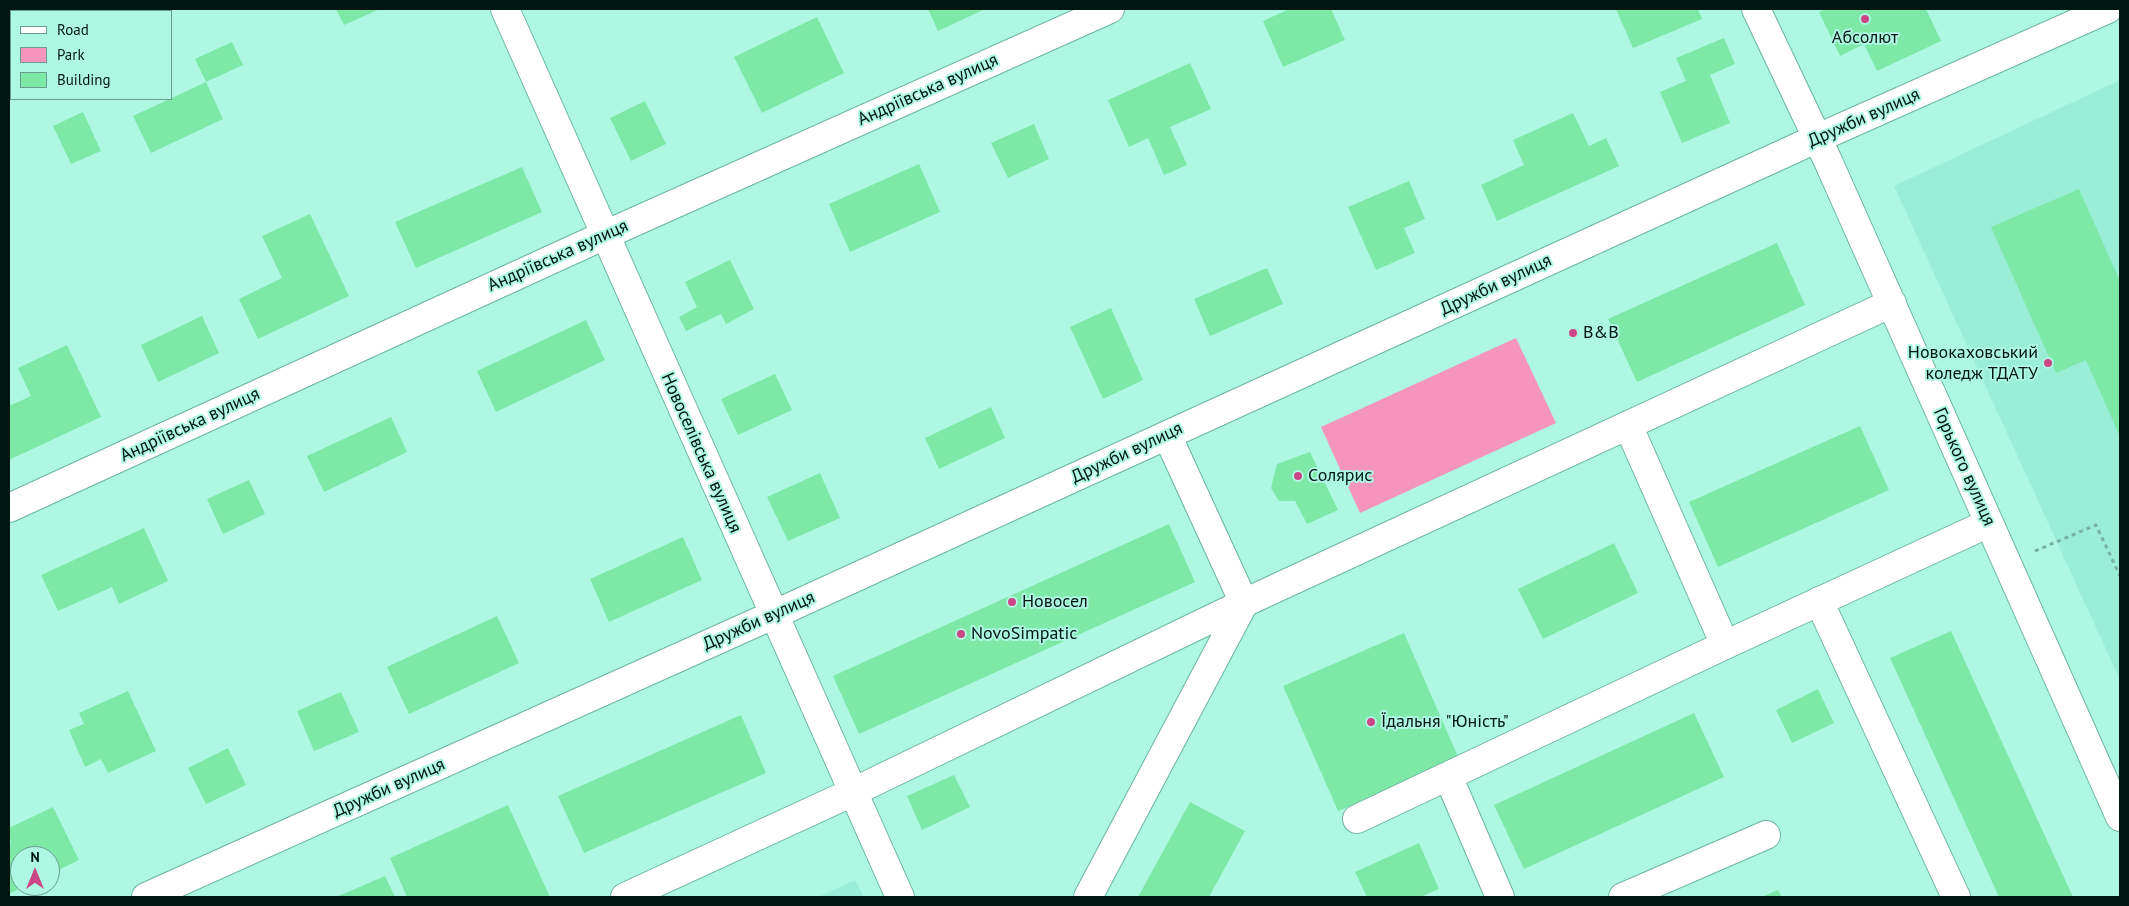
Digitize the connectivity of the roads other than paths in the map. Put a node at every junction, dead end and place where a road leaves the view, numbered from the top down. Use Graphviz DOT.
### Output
graph roads {
  1 [pos="505,9"];
  2 [pos="1110,9"];
  3 [pos="1756,9"];
  4 [pos="2108,9"];
  5 [pos="1818,138"];
  6 [pos="605,235"];
  7 [pos="1892,303"];
  8 [pos="1628,425"];
  9 [pos="1167,435"];
  10 [pos="9,508"];
  11 [pos="1989,523"];
  12 [pos="1819,601"];
  13 [pos="1244,603"];
  14 [pos="773,615"];
  15 [pos="1725,645"];
  16 [pos="1448,776"];
  17 [pos="853,792"];
  18 [pos="2120,817"];
  19 [pos="1357,819"];
  20 [pos="1766,835"];
  21 [pos="146,897"];
  22 [pos="625,897"];
  23 [pos="900,897"];
  24 [pos="1088,897"];
  25 [pos="1500,897"];
  26 [pos="1623,897"];
  27 [pos="1956,897"];
  1 -- 6 [label="street, Новоселівська вулиця"];
  2 -- 6 [label="street, Андріївська вулиця"];
  3 -- 5 [label="street, Горького вулиця"];
  4 -- 5 [label="street, Дружби вулиця"];
  5 -- 7 [label="street, Горького вулиця"];
  5 -- 9 [label="street, Дружби вулиця"];
  6 -- 10 [label="street, Андріївська вулиця"];
  6 -- 14 [label="street, Новоселівська вулиця"];
  7 -- 8 [label="street"];
  7 -- 11 [label="street, Горького вулиця"];
  8 -- 13 [label="street"];
  8 -- 15 [label="street"];
  9 -- 13 [label="street"];
  9 -- 14 [label="street, Дружби вулиця"];
  11 -- 12 [label="street"];
  11 -- 18 [label="street, Горького вулиця"];
  12 -- 15 [label="street"];
  12 -- 27 [label="street"];
  13 -- 17 [label="street"];
  13 -- 24 [label="street"];
  14 -- 17 [label="street, Новоселівська вулиця"];
  14 -- 21 [label="street, Дружби вулиця"];
  15 -- 16 [label="street"];
  16 -- 19 [label="street"];
  16 -- 25 [label="street"];
  17 -- 22 [label="street"];
  17 -- 23 [label="street, Новоселівська вулиця"];
  20 -- 26 [label="street"];
}
